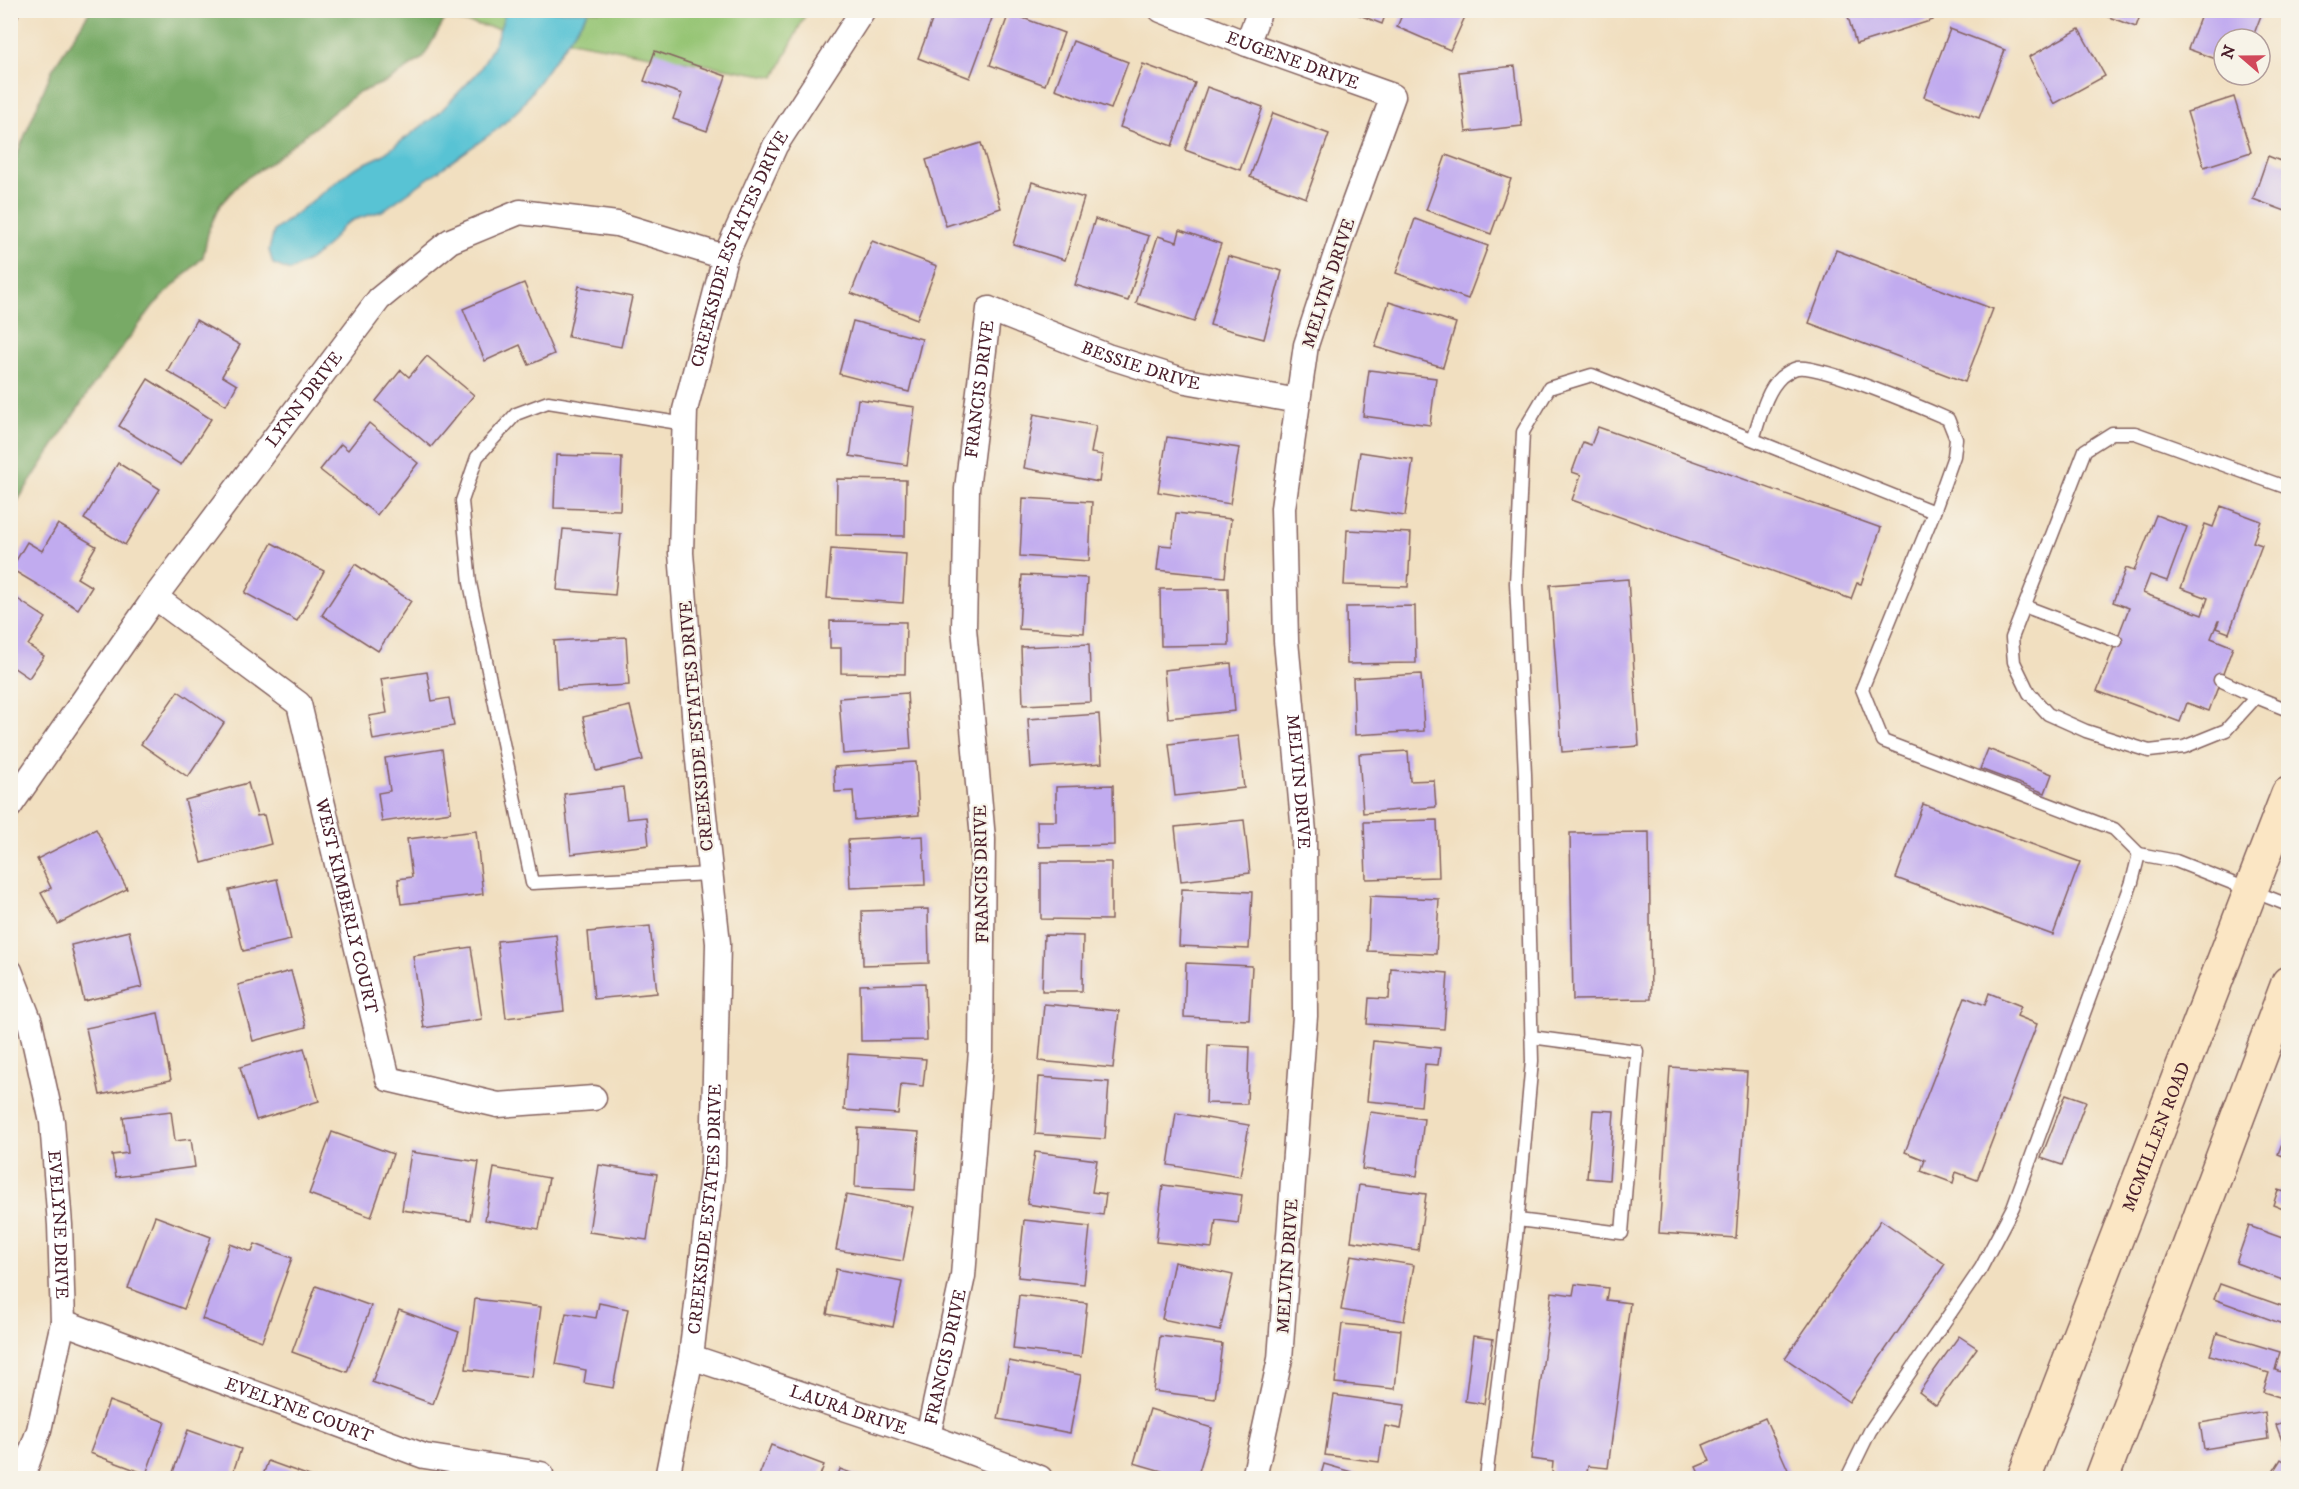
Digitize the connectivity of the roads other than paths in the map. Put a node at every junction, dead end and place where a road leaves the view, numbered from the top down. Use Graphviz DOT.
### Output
graph roads {
  1 [pos="863,10"];
  2 [pos="1161,10"];
  3 [pos="1260,10"];
  4 [pos="1247,44"];
  5 [pos="1393,96"];
  6 [pos="725,257"];
  7 [pos="989,309"];
  8 [pos="1298,401"];
  9 [pos="685,424"];
  10 [pos="1754,439"];
  11 [pos="2289,488"];
  12 [pos="1934,512"];
  13 [pos="155,597"];
  14 [pos="2024,606"];
  15 [pos="2116,641"];
  16 [pos="2220,680"];
  17 [pos="2256,698"];
  18 [pos="2289,710"];
  19 [pos="2289,794"];
  20 [pos="10,806"];
  21 [pos="2139,854"];
  22 [pos="710,874"];
  23 [pos="2251,891"];
  24 [pos="2289,905"];
  25 [pos="10,971"];
  26 [pos="2289,983"];
  27 [pos="1531,1037"];
  28 [pos="594,1098"];
  29 [pos="1518,1220"];
  30 [pos="63,1322"];
  31 [pos="691,1357"];
  32 [pos="928,1436"];
  33 [pos="541,1474"];
  34 [pos="22,1479"];
  35 [pos="667,1479"];
  36 [pos="1040,1479"];
  37 [pos="1254,1479"];
  38 [pos="1486,1479"];
  39 [pos="1847,1479"];
  40 [pos="2024,1479"];
  41 [pos="2102,1479"];
  1 -- 6 [label="street, CREEKSIDE ESTATES DRIVE"];
  2 -- 4 [label="street, EUGENE DRIVE"];
  3 -- 4 [label="street"];
  4 -- 5 [label="street, EUGENE DRIVE"];
  5 -- 8 [label="street, MELVIN DRIVE"];
  6 -- 9 [label="street, CREEKSIDE ESTATES DRIVE"];
  6 -- 13 [label="street, LYNN DRIVE"];
  7 -- 8 [label="street, BESSIE DRIVE"];
  7 -- 32 [label="street, FRANCIS DRIVE"];
  8 -- 37 [label="street, MELVIN DRIVE"];
  9 -- 22 [label="street, CREEKSIDE ESTATES DRIVE"];
  9 -- 22 [label="lane"];
  10 -- 12 [label="lane"];
  10 -- 12 [label="lane"];
  10 -- 27 [label="lane"];
  11 -- 14 [label="lane"];
  12 -- 21 [label="lane"];
  13 -- 20 [label="street, LYNN DRIVE"];
  13 -- 28 [label="street, WEST KIMBERLY COURT"];
  14 -- 15 [label="lane"];
  14 -- 17 [label="lane"];
  16 -- 17 [label="lane"];
  17 -- 18 [label="lane"];
  19 -- 23 [label="main road, MCMILLEN ROAD"];
  21 -- 23 [label="lane"];
  21 -- 39 [label="lane"];
  22 -- 31 [label="street, CREEKSIDE ESTATES DRIVE"];
  23 -- 24 [label="lane"];
  23 -- 40 [label="main road, MCMILLEN ROAD"];
  25 -- 30 [label="street, EVELYNE DRIVE"];
  26 -- 41 [label="main road"];
  27 -- 29 [label="lane"];
  27 -- 29 [label="lane"];
  29 -- 38 [label="lane"];
  30 -- 33 [label="street, EVELYNE COURT"];
  30 -- 34 [label="street, EVELYNE DRIVE"];
  31 -- 32 [label="street, LAURA DRIVE"];
  31 -- 35 [label="street, CREEKSIDE ESTATES DRIVE"];
  32 -- 36 [label="street, LAURA DRIVE"];
}
